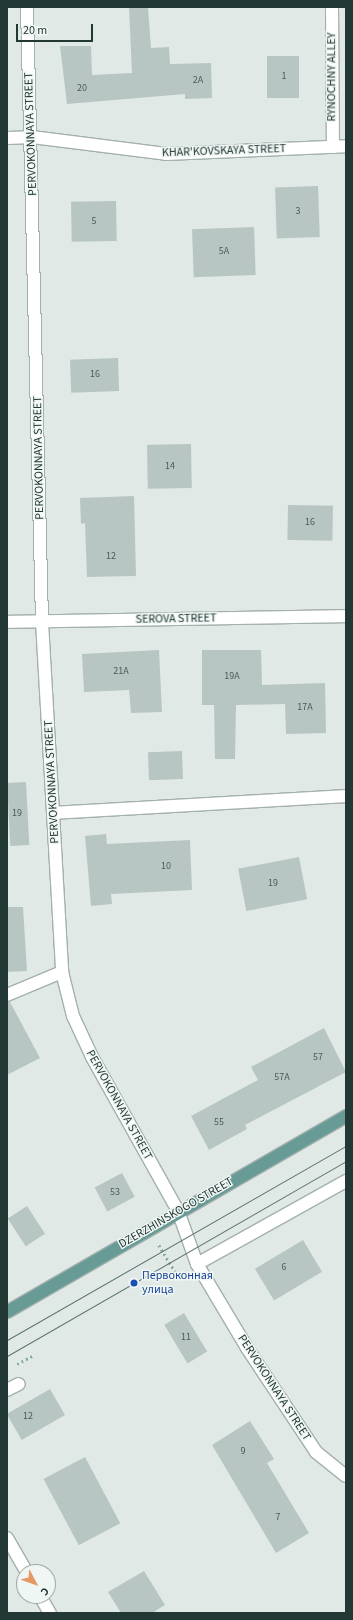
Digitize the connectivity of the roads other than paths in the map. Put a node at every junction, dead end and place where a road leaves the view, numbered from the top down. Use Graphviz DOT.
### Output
graph roads {
  1 [pos="27,7"];
  2 [pos="332,7"];
  3 [pos="32,137"];
  4 [pos="7,138"];
  5 [pos="333,146"];
  6 [pos="346,146"];
  7 [pos="346,616"];
  8 [pos="7,622"];
  9 [pos="42,622"];
  10 [pos="346,796"];
  11 [pos="54,813"];
  12 [pos="62,972"];
  13 [pos="7,995"];
  14 [pos="346,1116"];
  15 [pos="346,1181"];
  16 [pos="178,1211"];
  17 [pos="197,1264"];
  18 [pos="7,1312"];
  19 [pos="19,1384"];
  20 [pos="7,1390"];
  21 [pos="346,1476"];
  22 [pos="7,1538"];
  23 [pos="22,1564"];
  24 [pos="45,1604"];
  25 [pos="50,1613"];
  1 -- 3 [label="street, PERVOKONNAYA STREET"];
  2 -- 5 [label="street, RYNOCHNY ALLEY"];
  3 -- 4 [label="street, KHAR'KOVSKAYA STREET"];
  3 -- 5 [label="street, KHAR'KOVSKAYA STREET"];
  3 -- 9 [label="street, PERVOKONNAYA STREET"];
  5 -- 6 [label="street, KHAR'KOVSKAYA STREET"];
  7 -- 9 [label="street, SEROVA STREET"];
  8 -- 9 [label="street, SEROVA STREET"];
  9 -- 11 [label="street, PERVOKONNAYA STREET"];
  10 -- 11 [label="street"];
  11 -- 12 [label="street, PERVOKONNAYA STREET"];
  12 -- 13 [label="street"];
  12 -- 16 [label="street, PERVOKONNAYA STREET"];
  14 -- 16 [label="main road, DZERZHINSKOGO STREET"];
  15 -- 17 [label="street"];
  16 -- 17 [label="street, PERVOKONNAYA STREET"];
  16 -- 18 [label="main road, DZERZHINSKOGO STREET"];
  17 -- 21 [label="street, PERVOKONNAYA STREET"];
  19 -- 20 [label="street"];
  22 -- 23 [label="street"];
  24 -- 25 [label="street"];
}
